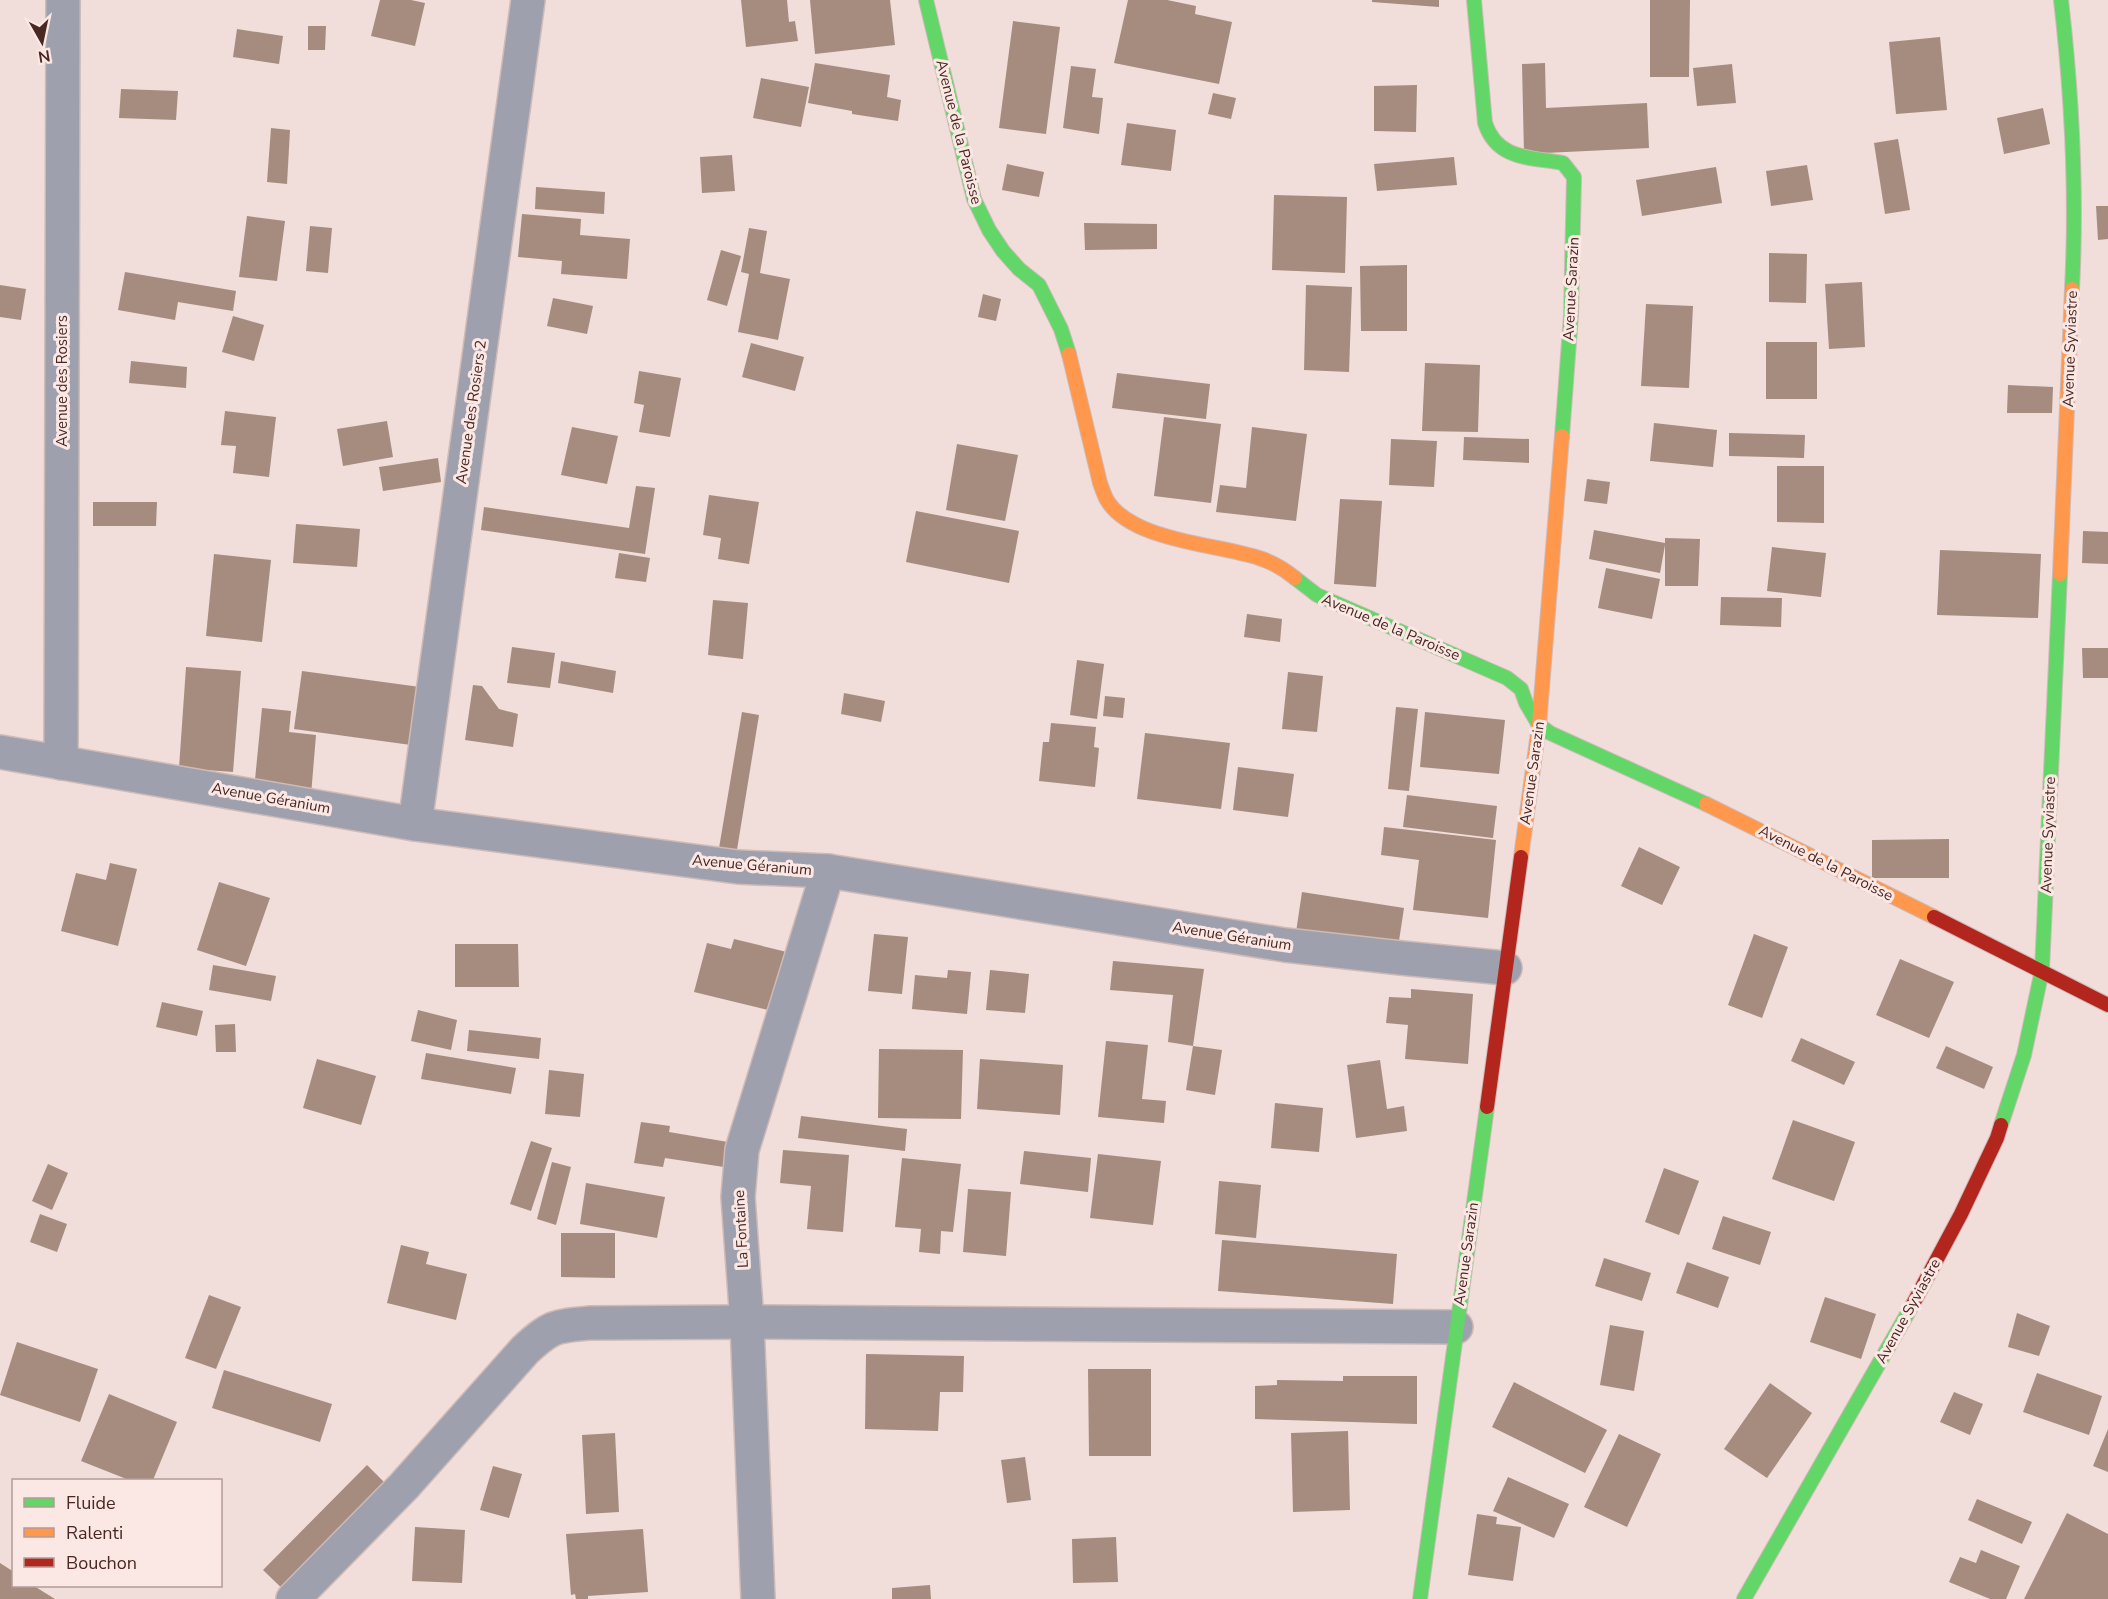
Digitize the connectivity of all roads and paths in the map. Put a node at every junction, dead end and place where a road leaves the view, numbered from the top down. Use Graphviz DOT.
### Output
graph roads {
  1 [pos="63,0"];
  2 [pos="528,0"];
  3 [pos="926,0"];
  4 [pos="1474,0"];
  5 [pos="2061,0"];
  6 [pos="1539,724"];
  7 [pos="0,752"];
  8 [pos="61,763"];
  9 [pos="415,824"];
  10 [pos="828,871"];
  11 [pos="1505,968"];
  12 [pos="2042,970"];
  13 [pos="2108,1005"];
  14 [pos="747,1322"];
  15 [pos="1456,1327"];
  16 [pos="293,1599"];
  17 [pos="758,1599"];
  18 [pos="1420,1599"];
  19 [pos="1744,1599"];
  1 -- 8 [label="street, Avenue des Rosiers"];
  2 -- 9 [label="street, Avenue des Rosiers 2"];
  3 -- 6 [label="street, Avenue de la Paroisse"];
  4 -- 6 [label="street, Avenue Sarazin"];
  5 -- 12 [label="street, Avenue Syviastre"];
  6 -- 11 [label="street, Avenue Sarazin"];
  6 -- 12 [label="street, Avenue de la Paroisse"];
  7 -- 8 [label="street, Avenue Géranium"];
  8 -- 9 [label="street, Avenue Géranium"];
  9 -- 10 [label="street, Avenue Géranium"];
  10 -- 11 [label="street, Avenue Géranium"];
  10 -- 14 [label="street, La Fontaine"];
  11 -- 15 [label="street, Avenue Sarazin"];
  12 -- 13 [label="street, Avenue de la Paroisse"];
  12 -- 19 [label="street, Avenue Syviastre"];
  14 -- 15 [label="street"];
  14 -- 16 [label="street"];
  14 -- 17 [label="street, La Fontaine"];
  15 -- 18 [label="street, Avenue Sarazin"];
}
